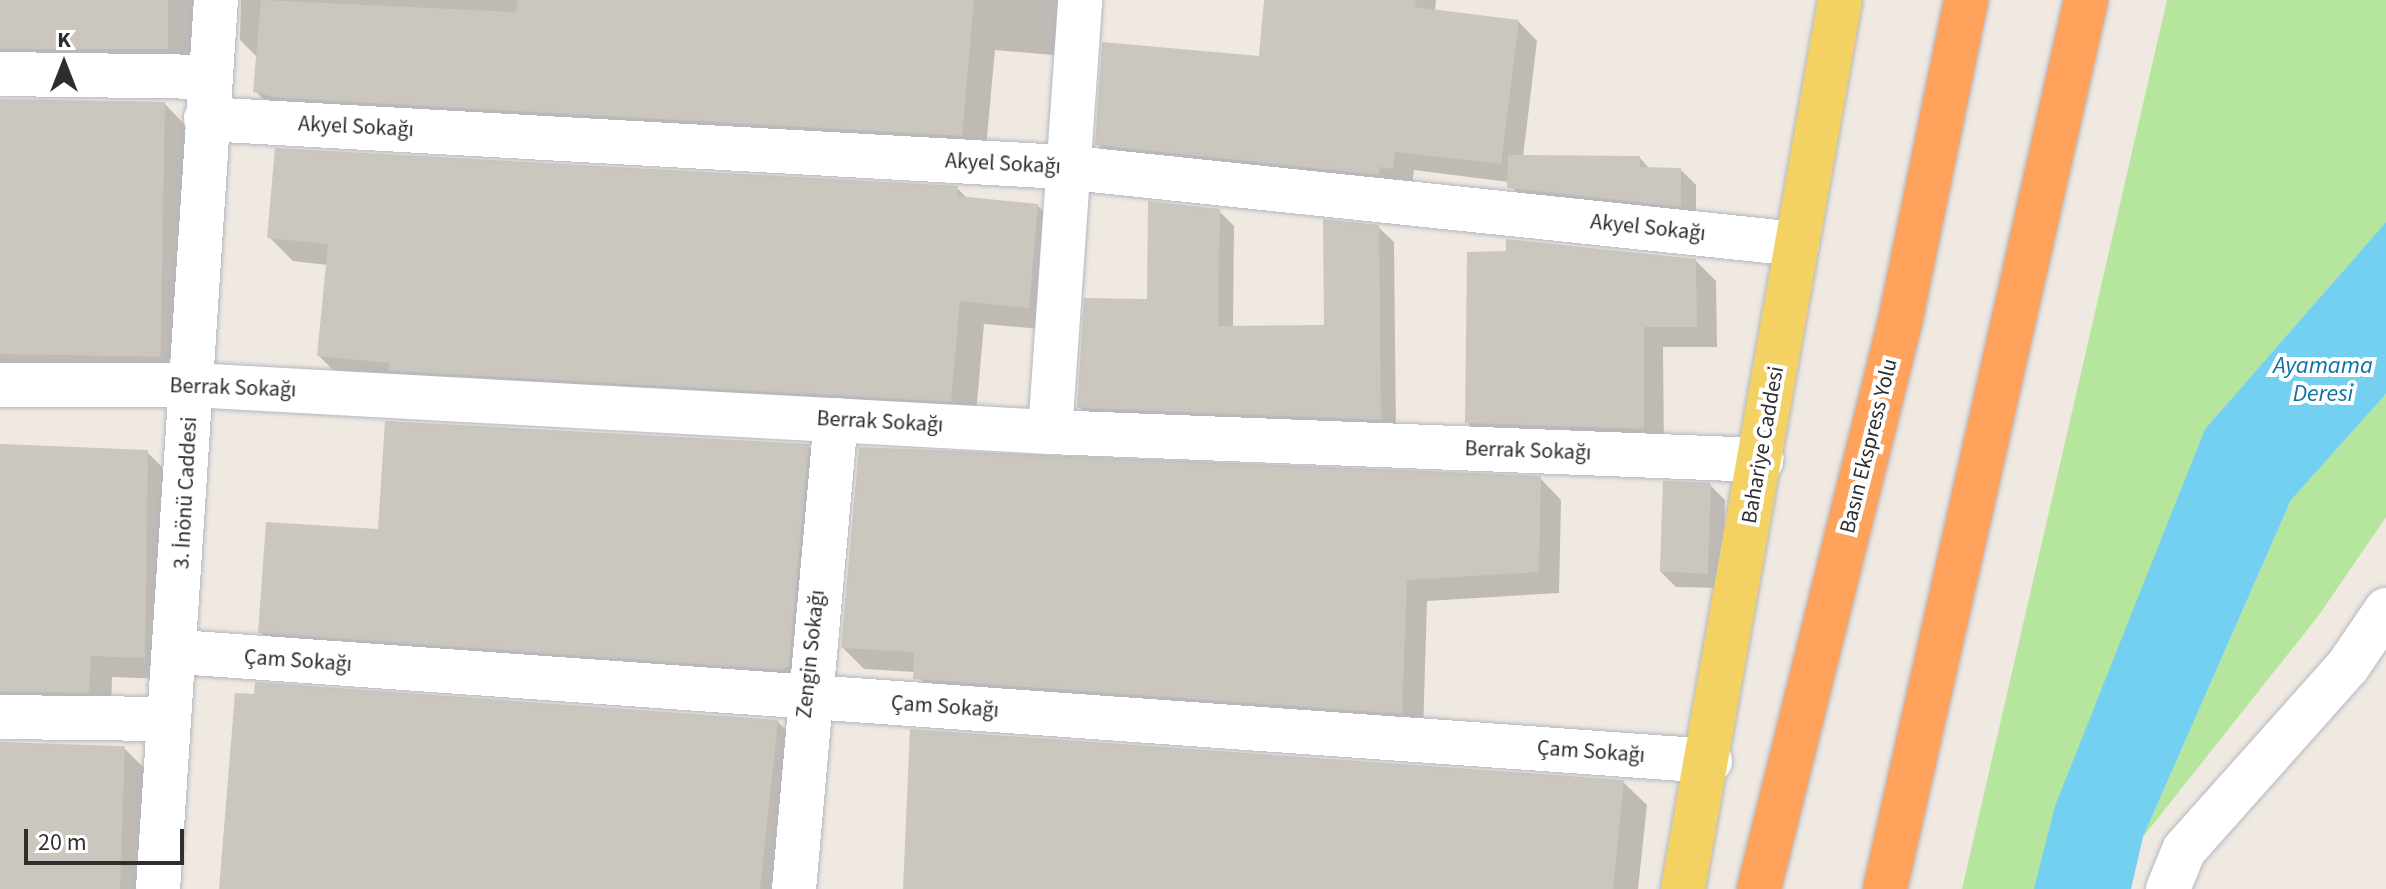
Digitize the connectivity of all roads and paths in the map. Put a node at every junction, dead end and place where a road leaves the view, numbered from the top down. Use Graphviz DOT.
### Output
graph roads {
  1 [pos="216,0"];
  2 [pos="1080,0"];
  3 [pos="1840,0"];
  4 [pos="1966,0"];
  5 [pos="2086,0"];
  6 [pos="0,74"];
  7 [pos="208,98"];
  8 [pos="1063,167"];
  9 [pos="1797,244"];
  10 [pos="0,385"];
  11 [pos="192,385"];
  12 [pos="836,420"];
  13 [pos="1050,432"];
  14 [pos="1761,460"];
  15 [pos="2386,610"];
  16 [pos="179,652"];
  17 [pos="806,697"];
  18 [pos="0,717"];
  19 [pos="164,719"];
  20 [pos="1710,761"];
  21 [pos="158,889"];
  22 [pos="794,889"];
  23 [pos="1683,889"];
  24 [pos="1759,889"];
  25 [pos="1885,889"];
  26 [pos="2168,889"];
  1 -- 7 [label="street, 3. İnönü Caddesi"];
  2 -- 8 [label="street"];
  3 -- 9 [label="main road, Bahariye Caddesi"];
  4 -- 24 [label="highway, Basın Ekspress Yolu"];
  5 -- 25 [label="highway"];
  6 -- 7 [label="street, Akyel Sokağı"];
  7 -- 8 [label="street, Akyel Sokağı"];
  7 -- 11 [label="street, 3. İnönü Caddesi"];
  8 -- 9 [label="street, Akyel Sokağı"];
  8 -- 13 [label="street"];
  9 -- 14 [label="main road, Bahariye Caddesi"];
  10 -- 11 [label="street, Berrak Sokağı"];
  11 -- 12 [label="street, Berrak Sokağı"];
  11 -- 16 [label="street, 3. İnönü Caddesi"];
  12 -- 13 [label="street, Berrak Sokağı"];
  12 -- 17 [label="street, Zengin Sokağı"];
  13 -- 14 [label="street, Berrak Sokağı"];
  14 -- 20 [label="main road, Bahariye Caddesi"];
  15 -- 26 [label="street"];
  16 -- 17 [label="street, Çam Sokağı"];
  16 -- 19 [label="street, 3. İnönü Caddesi"];
  17 -- 20 [label="street, Çam Sokağı"];
  17 -- 22 [label="street, Zengin Sokağı"];
  18 -- 19 [label="street"];
  19 -- 21 [label="street, 3. İnönü Caddesi"];
  20 -- 23 [label="main road, Bahariye Caddesi"];
}
